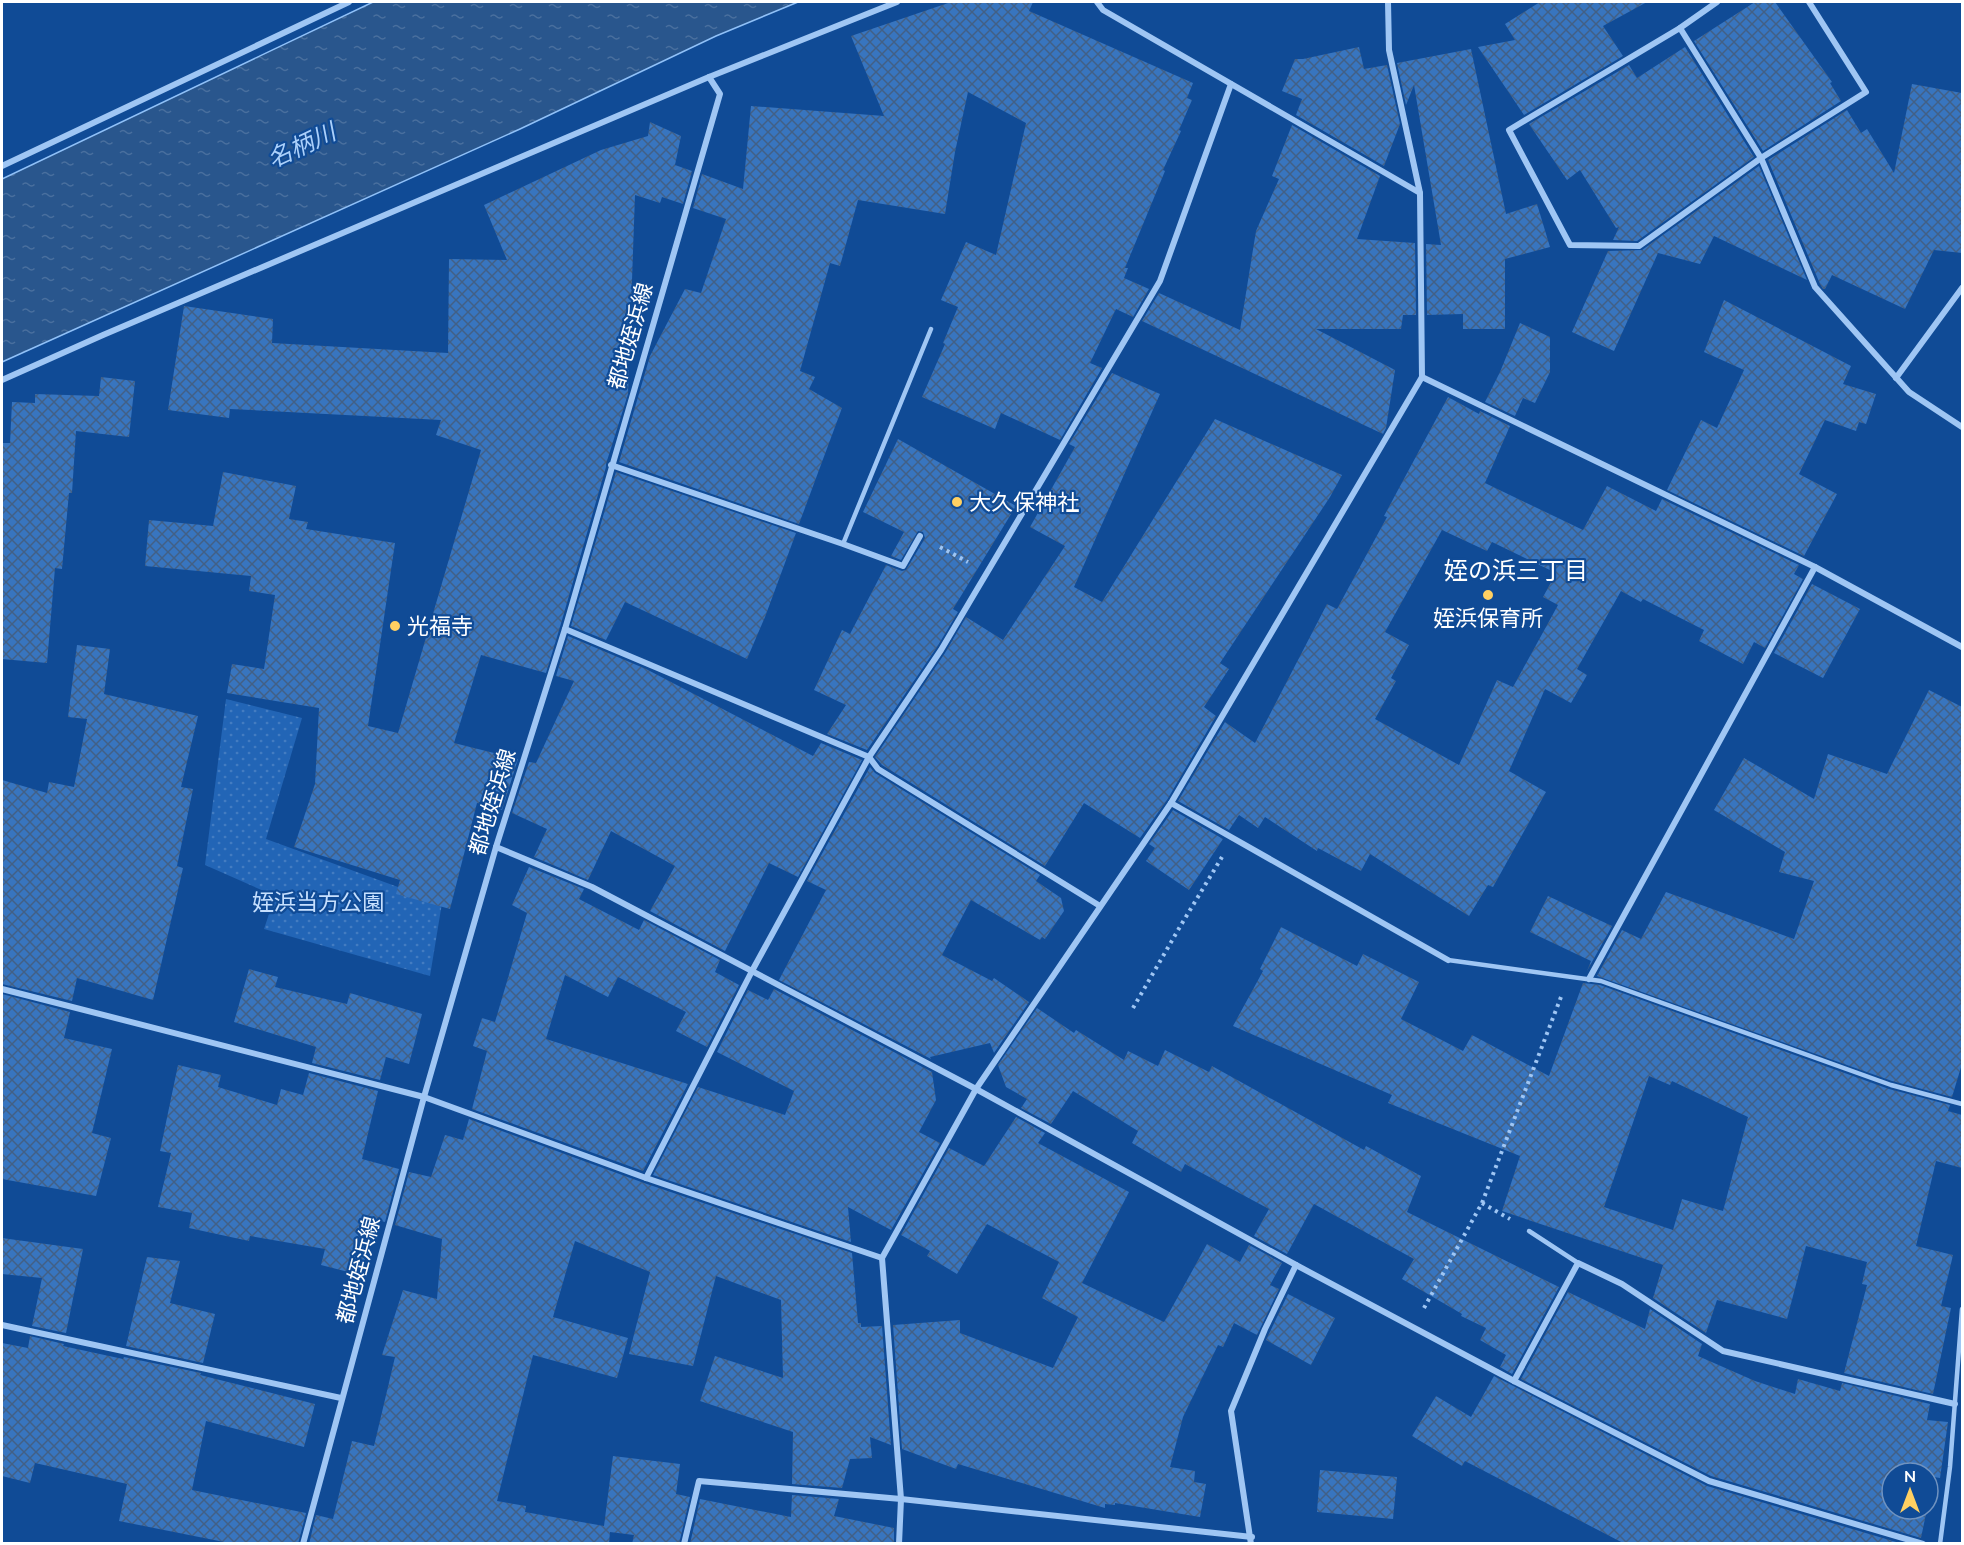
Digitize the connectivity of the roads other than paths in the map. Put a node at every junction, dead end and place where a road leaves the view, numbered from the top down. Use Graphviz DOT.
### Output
graph roads {
  1 [pos="350,2"];
  2 [pos="897,2"];
  3 [pos="1097,2"];
  4 [pos="1388,2"];
  5 [pos="1717,2"];
  6 [pos="1809,2"];
  7 [pos="1680,28"];
  8 [pos="709,77"];
  9 [pos="1231,84"];
  10 [pos="1761,158"];
  11 [pos="2,166"];
  12 [pos="1420,193"];
  13 [pos="1962,288"];
  14 [pos="931,329"];
  15 [pos="1422,377"];
  16 [pos="1896,378"];
  17 [pos="2,380"];
  18 [pos="1962,427"];
  19 [pos="612,465"];
  20 [pos="920,536"];
  21 [pos="843,544"];
  22 [pos="1815,567"];
  23 [pos="565,629"];
  24 [pos="1962,647"];
  25 [pos="868,757"];
  26 [pos="1171,803"];
  27 [pos="496,847"];
  28 [pos="1100,906"];
  29 [pos="1448,960"];
  30 [pos="752,971"];
  31 [pos="1589,979"];
  32 [pos="2,989"];
  33 [pos="976,1089"];
  34 [pos="424,1097"];
  35 [pos="1962,1104"];
  36 [pos="646,1178"];
  37 [pos="1529,1231"];
  38 [pos="882,1258"];
  39 [pos="1578,1263"];
  40 [pos="1296,1265"];
  41 [pos="1962,1309"];
  42 [pos="2,1325"];
  43 [pos="1514,1381"];
  44 [pos="341,1398"];
  45 [pos="1955,1404"];
  46 [pos="901,1499"];
  47 [pos="1252,1540"];
  48 [pos="303,1544"];
  49 [pos="684,1544"];
  50 [pos="899,1544"];
  51 [pos="1923,1544"];
  52 [pos="1940,1544"];
  1 -- 11 [label="street"];
  2 -- 8 [label="street"];
  3 -- 9 [label="street"];
  4 -- 12 [label="street"];
  5 -- 7 [label="street"];
  6 -- 10 [label="street"];
  7 -- 10 [label="street"];
  7 -- 10 [label="street"];
  8 -- 17 [label="street"];
  8 -- 19 [label="street, 都地姪浜線"];
  9 -- 12 [label="street"];
  9 -- 25 [label="street"];
  10 -- 16 [label="street"];
  12 -- 15 [label="street"];
  13 -- 16 [label="street"];
  14 -- 21 [label="lane"];
  15 -- 22 [label="street"];
  15 -- 26 [label="street"];
  16 -- 18 [label="street"];
  19 -- 21 [label="street"];
  19 -- 23 [label="street, 都地姪浜線"];
  20 -- 21 [label="street"];
  22 -- 24 [label="street"];
  22 -- 31 [label="street"];
  23 -- 25 [label="street"];
  23 -- 27 [label="street, 都地姪浜線"];
  25 -- 28 [label="street"];
  25 -- 30 [label="street"];
  26 -- 28 [label="street"];
  26 -- 29 [label="street"];
  27 -- 30 [label="street"];
  27 -- 34 [label="street, 都地姪浜線"];
  28 -- 33 [label="street"];
  29 -- 31 [label="lane"];
  30 -- 33 [label="street"];
  30 -- 36 [label="street"];
  31 -- 35 [label="lane"];
  32 -- 34 [label="street"];
  33 -- 38 [label="street"];
  33 -- 40 [label="street"];
  34 -- 36 [label="street"];
  34 -- 44 [label="street, 都地姪浜線"];
  36 -- 38 [label="street"];
  37 -- 39 [label="lane"];
  38 -- 46 [label="street"];
  39 -- 43 [label="street"];
  39 -- 45 [label="street"];
  40 -- 43 [label="street"];
  40 -- 47 [label="street"];
  41 -- 45 [label="lane"];
  42 -- 44 [label="street"];
  43 -- 51 [label="street"];
  44 -- 48 [label="street, 都地姪浜線"];
  45 -- 52 [label="lane"];
  46 -- 47 [label="street"];
  46 -- 49 [label="street"];
  46 -- 50 [label="street"];
}
